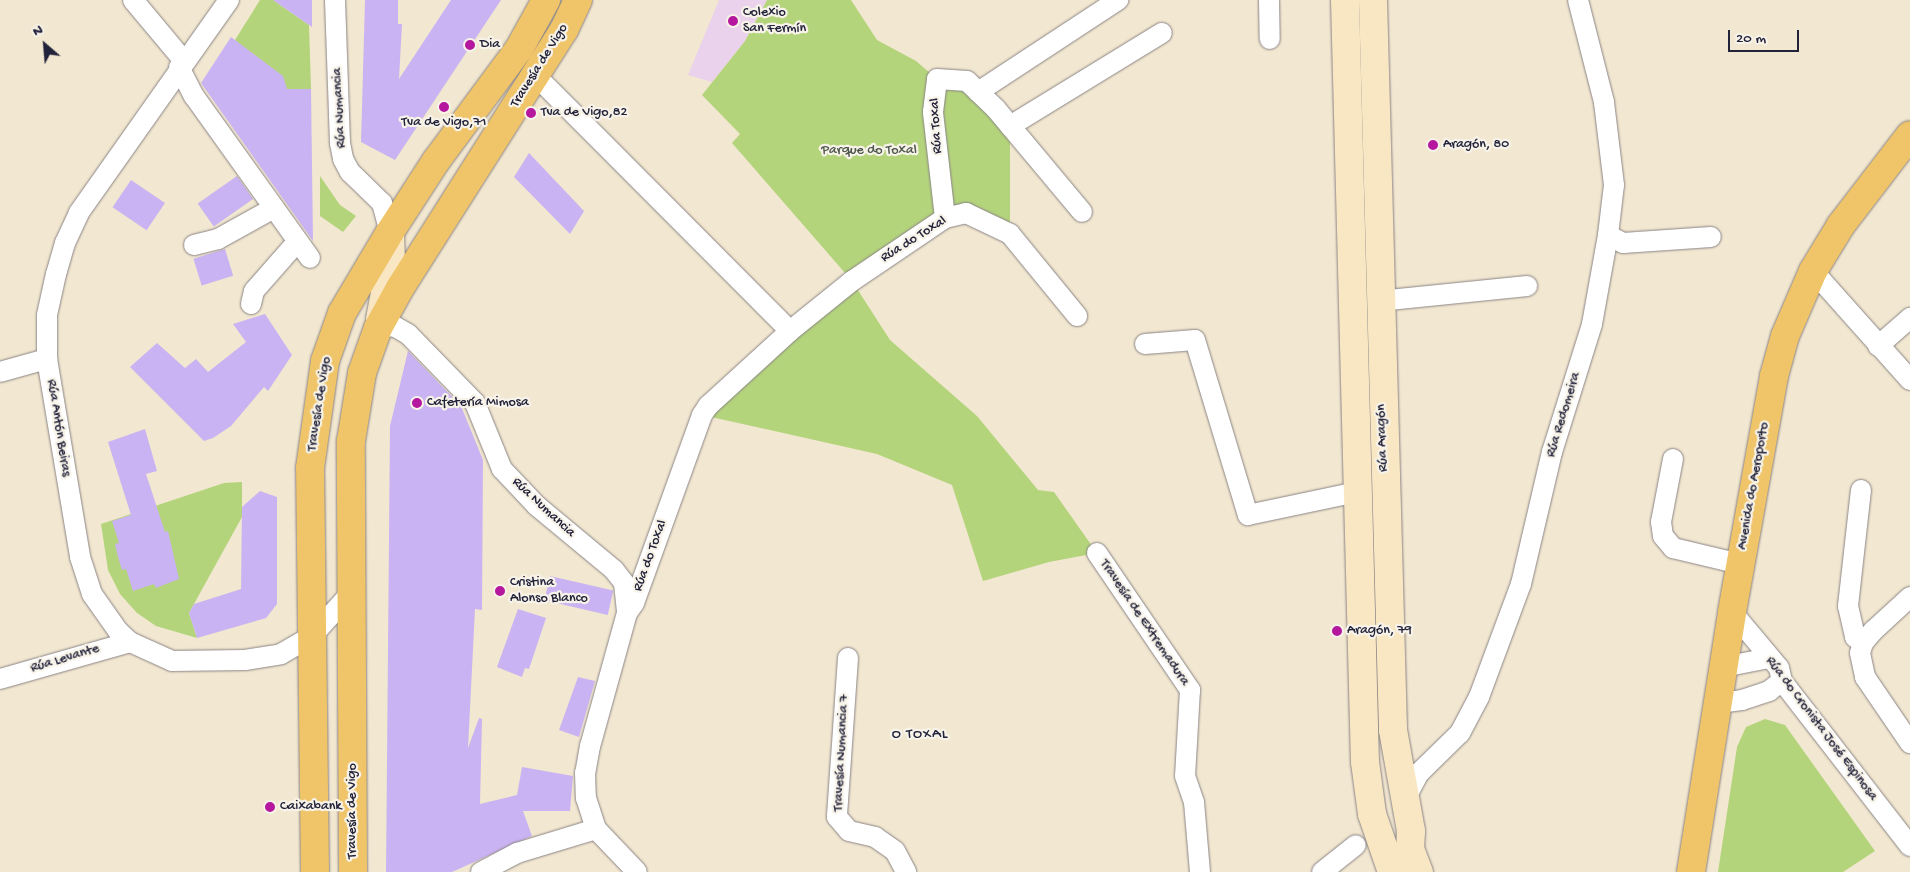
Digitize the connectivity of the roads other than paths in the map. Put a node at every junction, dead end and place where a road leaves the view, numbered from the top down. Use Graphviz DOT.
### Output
graph roads {
  1 [pos="133,0"];
  2 [pos="229,0"];
  3 [pos="335,0"];
  4 [pos="546,0"];
  5 [pos="578,0"];
  6 [pos="1118,0"];
  7 [pos="1269,0"];
  8 [pos="1345,0"];
  9 [pos="1373,0"];
  10 [pos="1578,0"];
  11 [pos="1162,33"];
  12 [pos="1270,40"];
  13 [pos="182,64"];
  14 [pos="535,75"];
  15 [pos="978,92"];
  16 [pos="1010,126"];
  17 [pos="1910,135"];
  18 [pos="274,208"];
  19 [pos="1082,212"];
  20 [pos="945,218"];
  21 [pos="390,232"];
  22 [pos="1608,235"];
  23 [pos="1711,237"];
  24 [pos="297,242"];
  25 [pos="194,245"];
  26 [pos="310,258"];
  27 [pos="1813,271"];
  28 [pos="1527,286"];
  29 [pos="1379,301"];
  30 [pos="251,304"];
  31 [pos="1077,316"];
  32 [pos="1910,318"];
  33 [pos="378,328"];
  34 [pos="790,331"];
  35 [pos="1144,344"];
  36 [pos="1878,346"];
  37 [pos="46,359"];
  38 [pos="0,372"];
  39 [pos="1910,380"];
  40 [pos="1673,459"];
  41 [pos="1861,490"];
  42 [pos="1357,492"];
  43 [pos="1097,553"];
  44 [pos="1740,564"];
  45 [pos="351,593"];
  46 [pos="1910,597"];
  47 [pos="1732,612"];
  48 [pos="627,613"];
  49 [pos="312,636"];
  50 [pos="130,642"];
  51 [pos="1863,643"];
  52 [pos="281,654"];
  53 [pos="848,658"];
  54 [pos="1768,658"];
  55 [pos="1723,667"];
  56 [pos="0,679"];
  57 [pos="1782,681"];
  58 [pos="314,684"];
  59 [pos="1718,703"];
  60 [pos="1910,743"];
  61 [pos="1404,801"];
  62 [pos="596,829"];
  63 [pos="1367,841"];
  64 [pos="1910,846"];
  65 [pos="1415,860"];
  66 [pos="315,872"];
  67 [pos="353,872"];
  68 [pos="481,872"];
  69 [pos="637,872"];
  70 [pos="906,872"];
  71 [pos="1200,872"];
  72 [pos="1322,872"];
  73 [pos="1392,872"];
  74 [pos="1691,872"];
  1 -- 13 [label="street"];
  2 -- 13 [label="street, Rúa Antón Beiras"];
  3 -- 21 [label="street, Rúa Numancia"];
  4 -- 21 [label="main road, Travesía de Vigo"];
  5 -- 14 [label="main road, Travesía de Vigo"];
  6 -- 15 [label="street"];
  7 -- 12 [label="street"];
  8 -- 42 [label="main road, Rúa Aragón"];
  9 -- 29 [label="main road, Rúa Aragón"];
  10 -- 22 [label="street, Rúa Redomeira"];
  11 -- 16 [label="street"];
  13 -- 18 [label="street"];
  13 -- 37 [label="street, Rúa Antón Beiras"];
  14 -- 33 [label="main road, Travesía de Vigo"];
  14 -- 34 [label="street"];
  15 -- 16 [label="street, Rúa Toxal"];
  15 -- 20 [label="street, Rúa Toxal"];
  16 -- 19 [label="street, Rúa Toxal"];
  17 -- 27 [label="main road, Avenida do Aeroporto"];
  18 -- 24 [label="street"];
  18 -- 25 [label="street"];
  20 -- 31 [label="street, Rúa do Toxal"];
  20 -- 34 [label="street, Rúa do Toxal"];
  21 -- 33 [label="main road, Rúa Numancia"];
  21 -- 49 [label="main road, Travesía de Vigo"];
  22 -- 23 [label="street"];
  22 -- 61 [label="street, Rúa Redomeira"];
  24 -- 26 [label="street"];
  24 -- 30 [label="street"];
  27 -- 36 [label="street"];
  27 -- 44 [label="main road, Avenida do Aeroporto"];
  28 -- 29 [label="street"];
  29 -- 61 [label="main road, Rúa Aragón"];
  32 -- 36 [label="street"];
  33 -- 45 [label="main road, Travesía de Vigo"];
  33 -- 48 [label="street, Rúa Numancia"];
  34 -- 48 [label="street, Rúa do Toxal"];
  35 -- 42 [label="street"];
  36 -- 39 [label="street"];
  37 -- 38 [label="street"];
  37 -- 50 [label="street, Rúa Antón Beiras"];
  40 -- 44 [label="street"];
  41 -- 51 [label="street"];
  42 -- 63 [label="main road, Rúa Aragón"];
  43 -- 71 [label="street, Travesía de Extremadura"];
  44 -- 47 [label="main road, Avenida do Aeroporto"];
  45 -- 49 [label="street, Rúa Antón Beiras"];
  45 -- 67 [label="main road, Travesía de Vigo"];
  46 -- 51 [label="street"];
  47 -- 54 [label="street, Rúa do Cronista José Espinosa"];
  47 -- 55 [label="main road, Avenida do Aeroporto"];
  48 -- 62 [label="street, Rúa Numancia"];
  49 -- 52 [label="street, Rúa Antón Beiras"];
  49 -- 58 [label="main road, Travesía de Vigo"];
  50 -- 52 [label="street, Rúa Antón Beiras"];
  50 -- 56 [label="street, Rúa Levante"];
  51 -- 60 [label="street"];
  52 -- 58 [label="street"];
  53 -- 70 [label="street, Travesía Numancia 7"];
  54 -- 55 [label="street"];
  54 -- 57 [label="street, Rúa do Cronista José Espinosa"];
  55 -- 59 [label="main road, Avenida do Aeroporto"];
  57 -- 59 [label="street"];
  57 -- 64 [label="street, Rúa do Cronista José Espinosa"];
  58 -- 66 [label="main road, Travesía de Vigo"];
  59 -- 74 [label="main road, Avenida do Aeroporto"];
  61 -- 65 [label="main road, Rúa Aragón"];
  62 -- 68 [label="street"];
  62 -- 69 [label="street, Rúa Numancia"];
  63 -- 65 [label="main road"];
  63 -- 72 [label="street"];
  63 -- 73 [label="main road, Rúa Aragón"];
}
